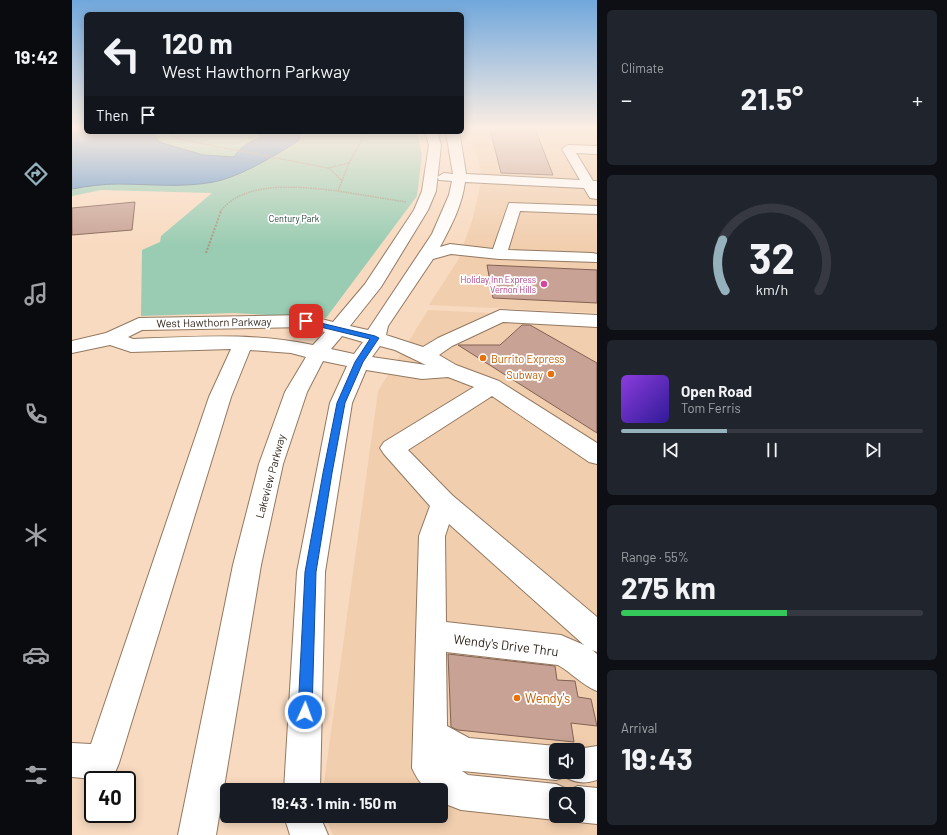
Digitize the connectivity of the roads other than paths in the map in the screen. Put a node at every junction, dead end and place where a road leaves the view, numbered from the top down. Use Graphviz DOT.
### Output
graph roads {
  1 [pos="432,168"];
  2 [pos="458,168"];
  3 [pos="582,168"];
  4 [pos="431,176"];
  5 [pos="459,178"];
  6 [pos="593,184"];
  7 [pos="597,199"];
  8 [pos="597,210"];
  9 [pos="499,254"];
  10 [pos="425,256"];
  11 [pos="592,258"];
  12 [pos="597,322"];
  13 [pos="336,329"];
  14 [pos="112,338"];
  15 [pos="375,338"];
  16 [pos="243,343"];
  17 [pos="72,347"];
  18 [pos="318,352"];
  19 [pos="426,355"];
  20 [pos="359,362"];
  21 [pos="449,370"];
  22 [pos="492,386"];
  23 [pos="597,455"];
  24 [pos="443,503"];
  25 [pos="431,634"];
  26 [pos="597,637"];
  27 [pos="597,675"];
  28 [pos="431,736"];
  29 [pos="72,760"];
  30 [pos="549,762"];
  31 [pos="597,763"];
  32 [pos="585,766"];
  33 [pos="302,783"];
  34 [pos="549,801"];
  35 [pos="585,805"];
  36 [pos="597,806"];
  37 [pos="301,823"];
  38 [pos="305,823"];
  39 [pos="197,835"];
  40 [pos="299,835"];
  41 [pos="309,835"];
  1 -- 4 [label="street, Lakeview Parkway"];
  2 -- 5 [label="street"];
  3 -- 6 [label="street"];
  4 -- 5 [label="street"];
  4 -- 13 [label="street, Lakeview Parkway"];
  5 -- 6 [label="street"];
  5 -- 10 [label="street"];
  6 -- 7 [label="street"];
  8 -- 9 [label="street"];
  9 -- 10 [label="street"];
  9 -- 11 [label="street"];
  10 -- 15 [label="street"];
  12 -- 19 [label="street"];
  13 -- 14 [label="street, West Hawthorn Parkway"];
  13 -- 15 [label="street, West Hawthorn Parkway"];
  13 -- 18 [label="street, Lakeview Parkway"];
  14 -- 16 [label="street, West Hawthorn Parkway"];
  14 -- 17 [label="street, West Hawthorn Parkway"];
  15 -- 19 [label="street, West Hawthorn Parkway"];
  15 -- 20 [label="street"];
  16 -- 18 [label="street, West Hawthorn Parkway"];
  16 -- 29 [label="street"];
  18 -- 20 [label="street, West Hawthorn Parkway"];
  18 -- 39 [label="street, Lakeview Parkway"];
  19 -- 21 [label="street, West Hawthorn Parkway"];
  20 -- 21 [label="street, West Hawthorn Parkway"];
  20 -- 33 [label="street"];
  21 -- 22 [label="street"];
  22 -- 23 [label="street"];
  22 -- 24 [label="street"];
  24 -- 25 [label="street"];
  24 -- 26 [label="street"];
  25 -- 27 [label="street, Wendy's Drive Thru"];
  25 -- 28 [label="street"];
  28 -- 30 [label="street"];
  28 -- 34 [label="street"];
  31 -- 32 [label="street"];
  35 -- 36 [label="street"];
  37 -- 40 [label="street"];
  38 -- 41 [label="street"];
}
